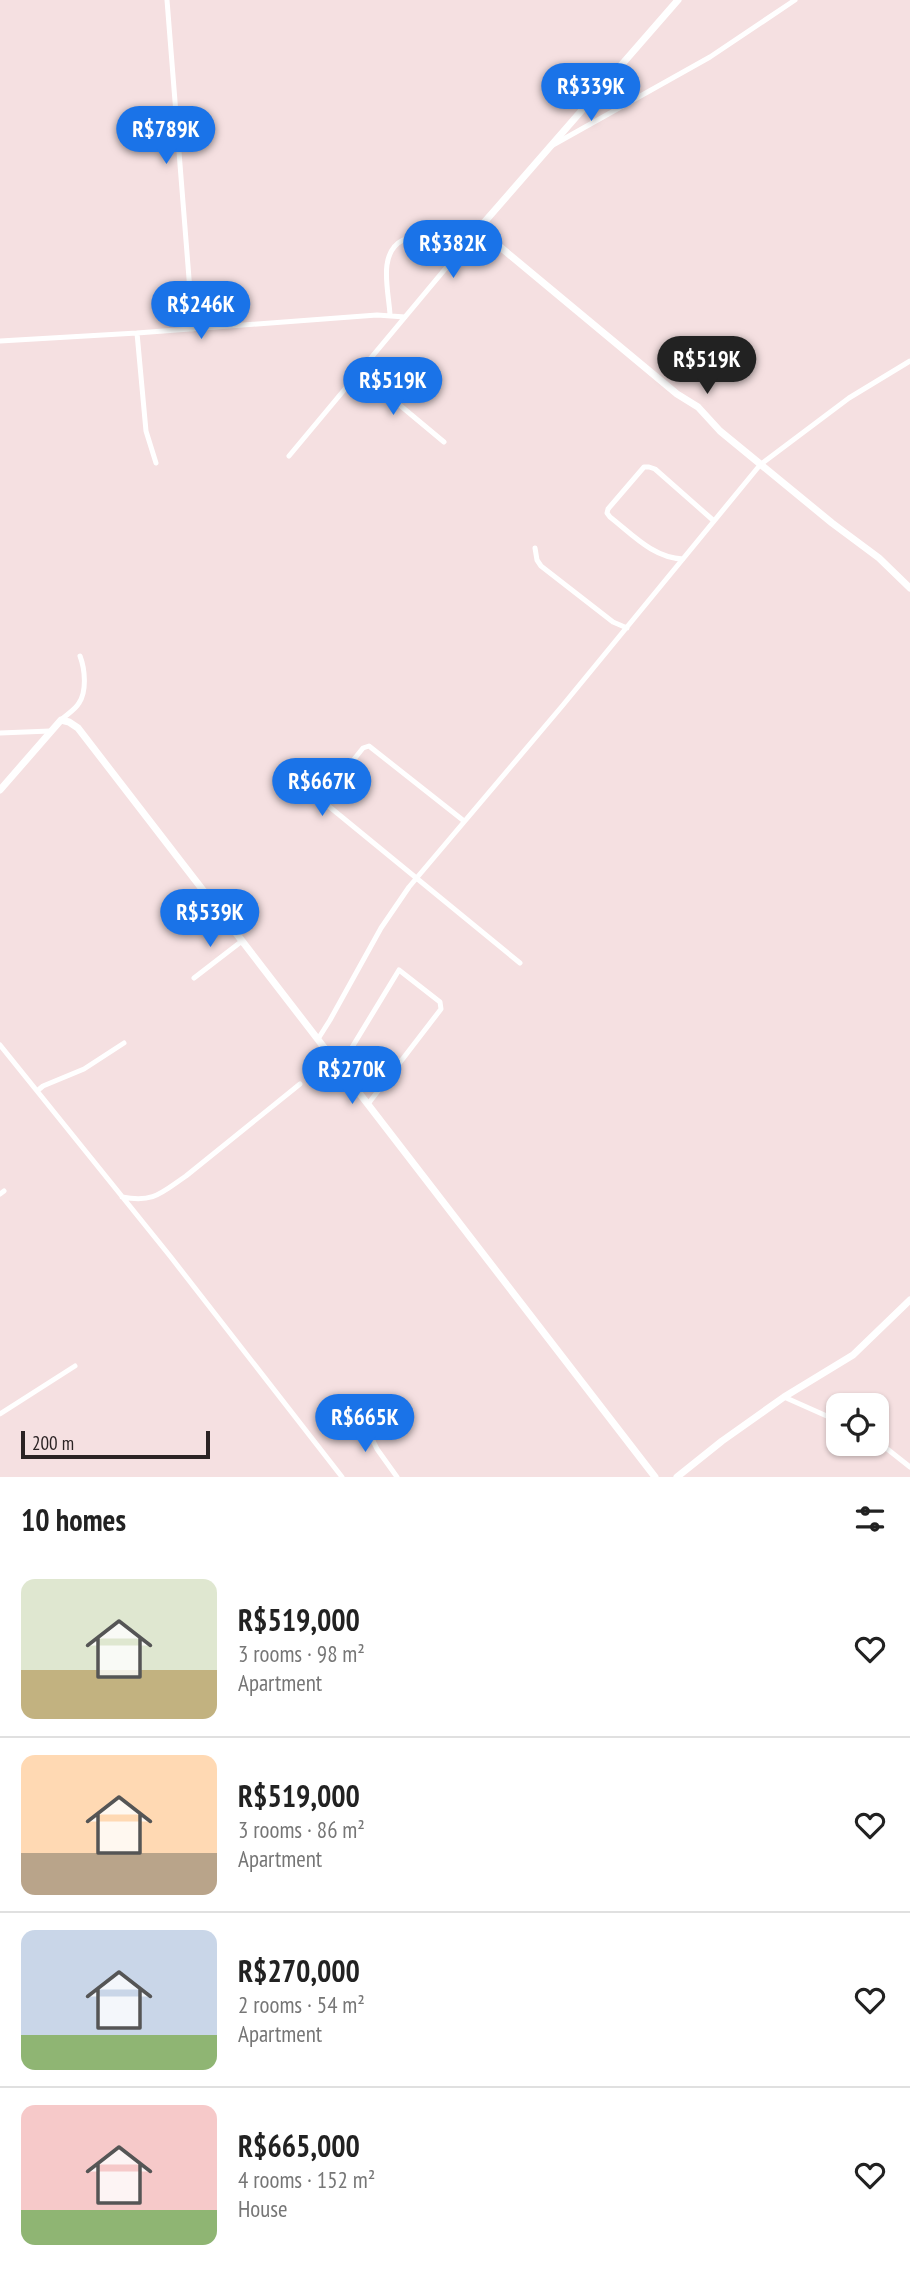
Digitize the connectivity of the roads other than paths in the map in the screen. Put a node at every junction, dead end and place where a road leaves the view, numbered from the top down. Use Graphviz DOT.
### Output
graph roads {
  1 [pos="167,0"];
  2 [pos="678,0"];
  3 [pos="796,0"];
  4 [pos="553,145"];
  5 [pos="481,226"];
  6 [pos="403,240"];
  7 [pos="390,315"];
  8 [pos="405,317"];
  9 [pos="192,329"];
  10 [pos="137,333"];
  11 [pos="0,341"];
  12 [pos="910,361"];
  13 [pos="360,372"];
  14 [pos="444,442"];
  15 [pos="289,456"];
  16 [pos="156,463"];
  17 [pos="760,465"];
  18 [pos="714,521"];
  19 [pos="535,548"];
  20 [pos="683,559"];
  21 [pos="910,588"];
  22 [pos="627,628"];
  23 [pos="80,656"];
  24 [pos="61,720"];
  25 [pos="50,731"];
  26 [pos="0,733"];
  27 [pos="0,790"];
  28 [pos="464,821"];
  29 [pos="416,878"];
  30 [pos="242,941"];
  31 [pos="520,962"];
  32 [pos="194,978"];
  33 [pos="317,1039"];
  34 [pos="124,1043"];
  35 [pos="0,1045"];
  36 [pos="340,1068"];
  37 [pos="300,1084"];
  38 [pos="37,1091"];
  39 [pos="368,1104"];
  40 [pos="122,1197"];
  41 [pos="910,1300"];
  42 [pos="75,1366"];
  43 [pos="784,1396"];
  44 [pos="0,1414"];
  45 [pos="352,1414"];
  46 [pos="826,1415"];
  47 [pos="889,1450"];
  48 [pos="910,1467"];
  49 [pos="342,1477"];
  50 [pos="397,1477"];
  51 [pos="655,1477"];
  52 [pos="677,1477"];
  1 -- 9 [label="street"];
  2 -- 4 [label="street"];
  3 -- 4 [label="street"];
  4 -- 5 [label="street"];
  5 -- 8 [label="street"];
  5 -- 17 [label="street"];
  6 -- 7 [label="street"];
  7 -- 8 [label="street"];
  7 -- 9 [label="street"];
  8 -- 13 [label="street"];
  9 -- 10 [label="street"];
  10 -- 11 [label="street"];
  10 -- 16 [label="street"];
  12 -- 17 [label="street"];
  13 -- 14 [label="street"];
  13 -- 15 [label="street"];
  17 -- 18 [label="street"];
  17 -- 21 [label="street"];
  18 -- 20 [label="street"];
  18 -- 20 [label="street"];
  19 -- 22 [label="street"];
  20 -- 22 [label="street"];
  22 -- 28 [label="street"];
  23 -- 24 [label="street"];
  24 -- 25 [label="street"];
  24 -- 30 [label="street"];
  25 -- 26 [label="street"];
  25 -- 27 [label="street"];
  28 -- 29 [label="street"];
  28 -- 29 [label="street"];
  29 -- 31 [label="street"];
  29 -- 33 [label="street"];
  30 -- 32 [label="street"];
  30 -- 33 [label="street"];
  33 -- 36 [label="street"];
  34 -- 38 [label="street"];
  35 -- 38 [label="street"];
  36 -- 39 [label="street"];
  36 -- 39 [label="street"];
  37 -- 40 [label="street"];
  38 -- 40 [label="street"];
  39 -- 51 [label="street"];
  40 -- 49 [label="street"];
  41 -- 43 [label="street"];
  42 -- 44 [label="street"];
  43 -- 46 [label="street"];
  43 -- 52 [label="street"];
  45 -- 50 [label="street"];
  47 -- 48 [label="street"];
}
